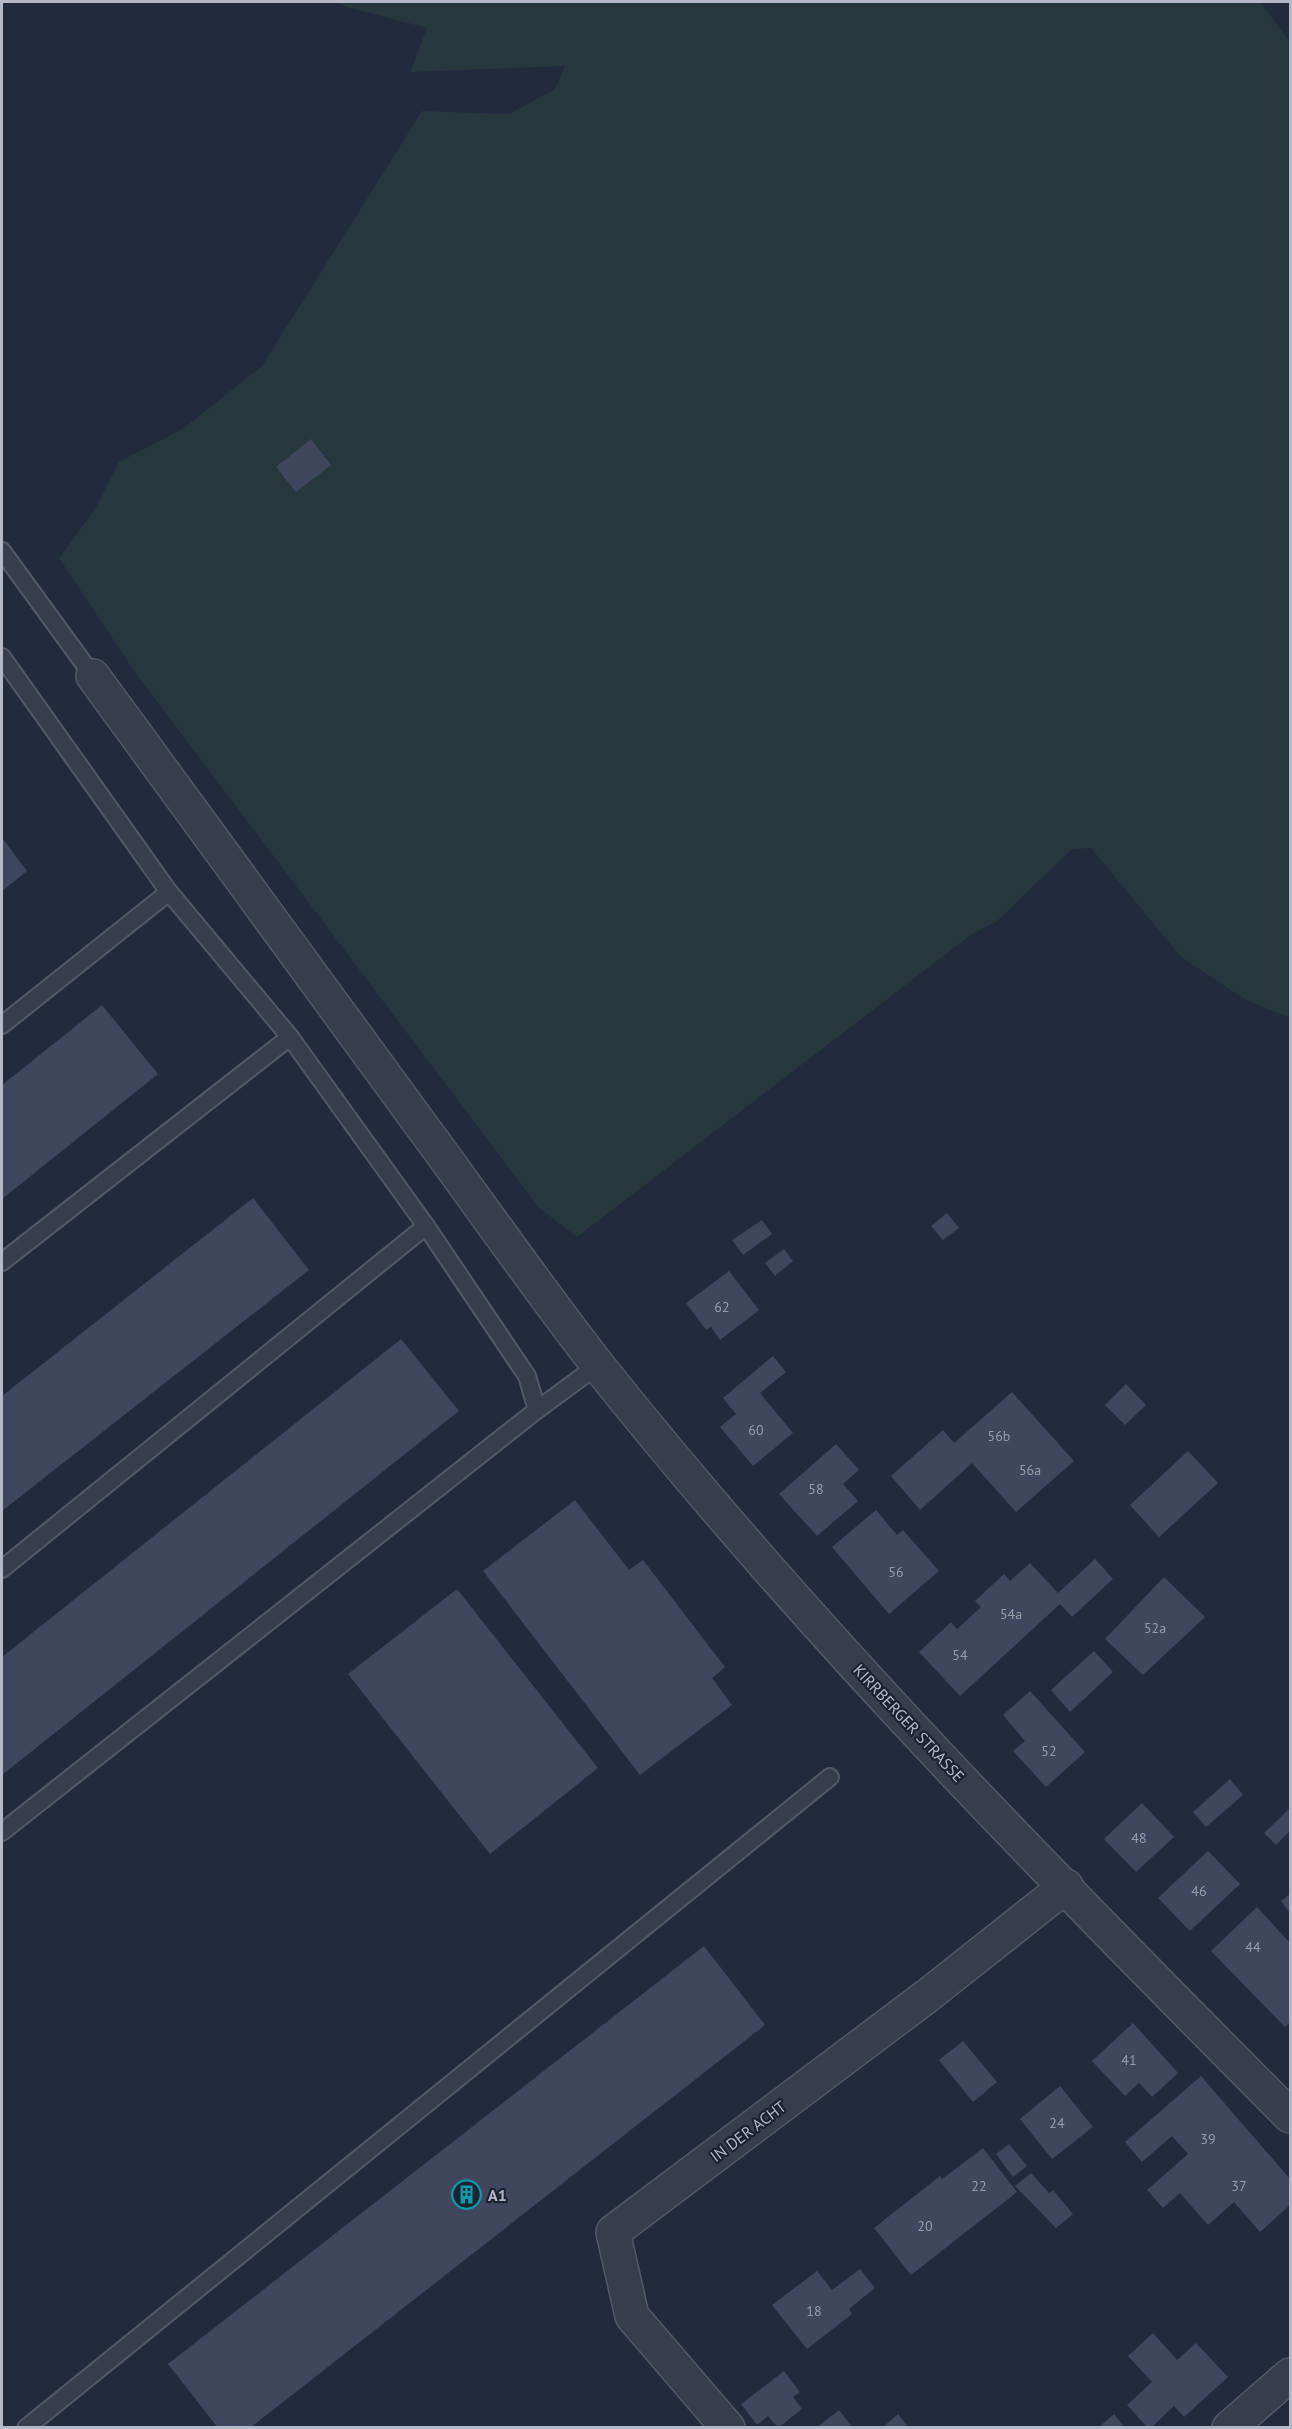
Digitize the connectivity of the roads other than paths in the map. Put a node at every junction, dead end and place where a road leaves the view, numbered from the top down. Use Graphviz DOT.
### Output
graph roads {
  1 [pos="2,551"];
  2 [pos="2,657"];
  3 [pos="93,676"];
  4 [pos="169,892"];
  5 [pos="2,1025"];
  6 [pos="291,1036"];
  7 [pos="426,1226"];
  8 [pos="2,1262"];
  9 [pos="598,1365"];
  10 [pos="537,1410"];
  11 [pos="2,1569"];
  12 [pos="830,1777"];
  13 [pos="2,1832"];
  14 [pos="1066,1886"];
  15 [pos="1290,2116"];
  16 [pos="1290,2375"];
  17 [pos="26,2427"];
  18 [pos="728,2427"];
  19 [pos="1228,2427"];
  1 -- 3 [label="lane"];
  2 -- 4 [label="lane"];
  3 -- 9 [label="street, KIRRBERGER STRASSE"];
  4 -- 5 [label="lane"];
  4 -- 6 [label="lane"];
  6 -- 7 [label="lane"];
  6 -- 8 [label="lane"];
  7 -- 10 [label="lane"];
  7 -- 11 [label="lane"];
  9 -- 10 [label="lane"];
  9 -- 14 [label="street, KIRRBERGER STRASSE"];
  10 -- 13 [label="lane"];
  12 -- 17 [label="lane"];
  14 -- 15 [label="street, KIRRBERGER STRASSE"];
  14 -- 18 [label="street, IN DER ACHT"];
  16 -- 19 [label="street"];
}
